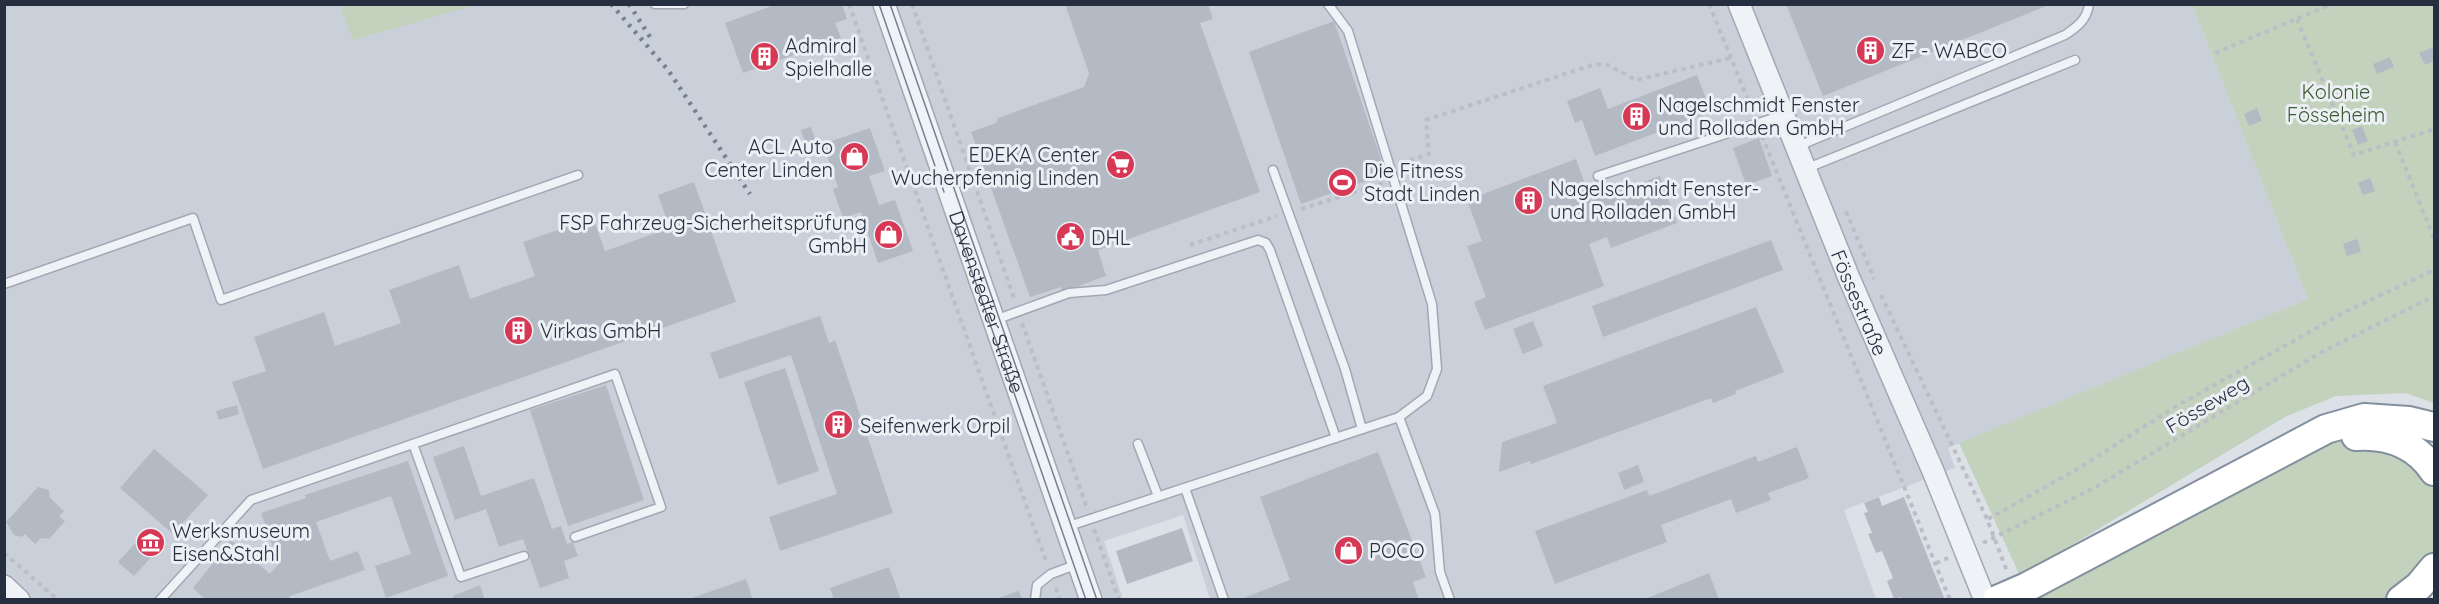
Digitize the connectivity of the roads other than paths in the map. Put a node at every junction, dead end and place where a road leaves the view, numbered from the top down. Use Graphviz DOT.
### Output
graph roads {
  1 [pos="655,4"];
  2 [pos="684,4"];
  3 [pos="884,4"];
  4 [pos="1328,4"];
  5 [pos="1739,4"];
  6 [pos="2090,4"];
  7 [pos="2075,60"];
  8 [pos="1783,115"];
  9 [pos="1796,147"];
  10 [pos="1805,169"];
  11 [pos="1273,170"];
  12 [pos="578,175"];
  13 [pos="1598,176"];
  14 [pos="4,284"];
  15 [pos="994,321"];
  16 [pos="1399,417"];
  17 [pos="2434,428"];
  18 [pos="1362,429"];
  19 [pos="1336,438"];
  20 [pos="413,444"];
  21 [pos="1138,444"];
  22 [pos="2295,444"];
  23 [pos="2434,471"];
  24 [pos="1185,488"];
  25 [pos="1158,496"];
  26 [pos="1066,527"];
  27 [pos="575,537"];
  28 [pos="524,556"];
  29 [pos="1078,564"];
  30 [pos="2434,568"];
  31 [pos="4,586"];
  32 [pos="2006,596"];
  33 [pos="20,600"];
  34 [pos="160,600"];
  35 [pos="1035,600"];
  36 [pos="1092,600"];
  37 [pos="1224,600"];
  38 [pos="1450,600"];
  39 [pos="1984,600"];
  40 [pos="2400,600"];
  1 -- 2 [label="lane"];
  3 -- 15 [label="street, Davenstedter Straße"];
  4 -- 16 [label="lane"];
  5 -- 8 [label="street, Fössestraße"];
  6 -- 9 [label="lane"];
  7 -- 10 [label="lane"];
  8 -- 9 [label="street, Fössestraße"];
  8 -- 13 [label="lane"];
  9 -- 10 [label="street, Fössestraße"];
  10 -- 39 [label="street, Fössestraße"];
  11 -- 18 [label="lane"];
  12 -- 14 [label="lane"];
  15 -- 19 [label="lane"];
  15 -- 26 [label="street, Davenstedter Straße"];
  16 -- 18 [label="lane"];
  16 -- 38 [label="lane"];
  17 -- 22 [label="highway"];
  18 -- 19 [label="lane"];
  19 -- 24 [label="lane"];
  20 -- 27 [label="lane"];
  20 -- 28 [label="lane"];
  20 -- 34 [label="lane"];
  21 -- 25 [label="lane"];
  22 -- 23 [label="highway"];
  22 -- 32 [label="highway"];
  24 -- 25 [label="lane"];
  24 -- 37 [label="lane"];
  25 -- 26 [label="lane"];
  26 -- 29 [label="street, Davenstedter Straße"];
  29 -- 35 [label="lane"];
  29 -- 36 [label="street, Davenstedter Straße"];
  30 -- 40 [label="highway"];
  31 -- 33 [label="street"];
}
